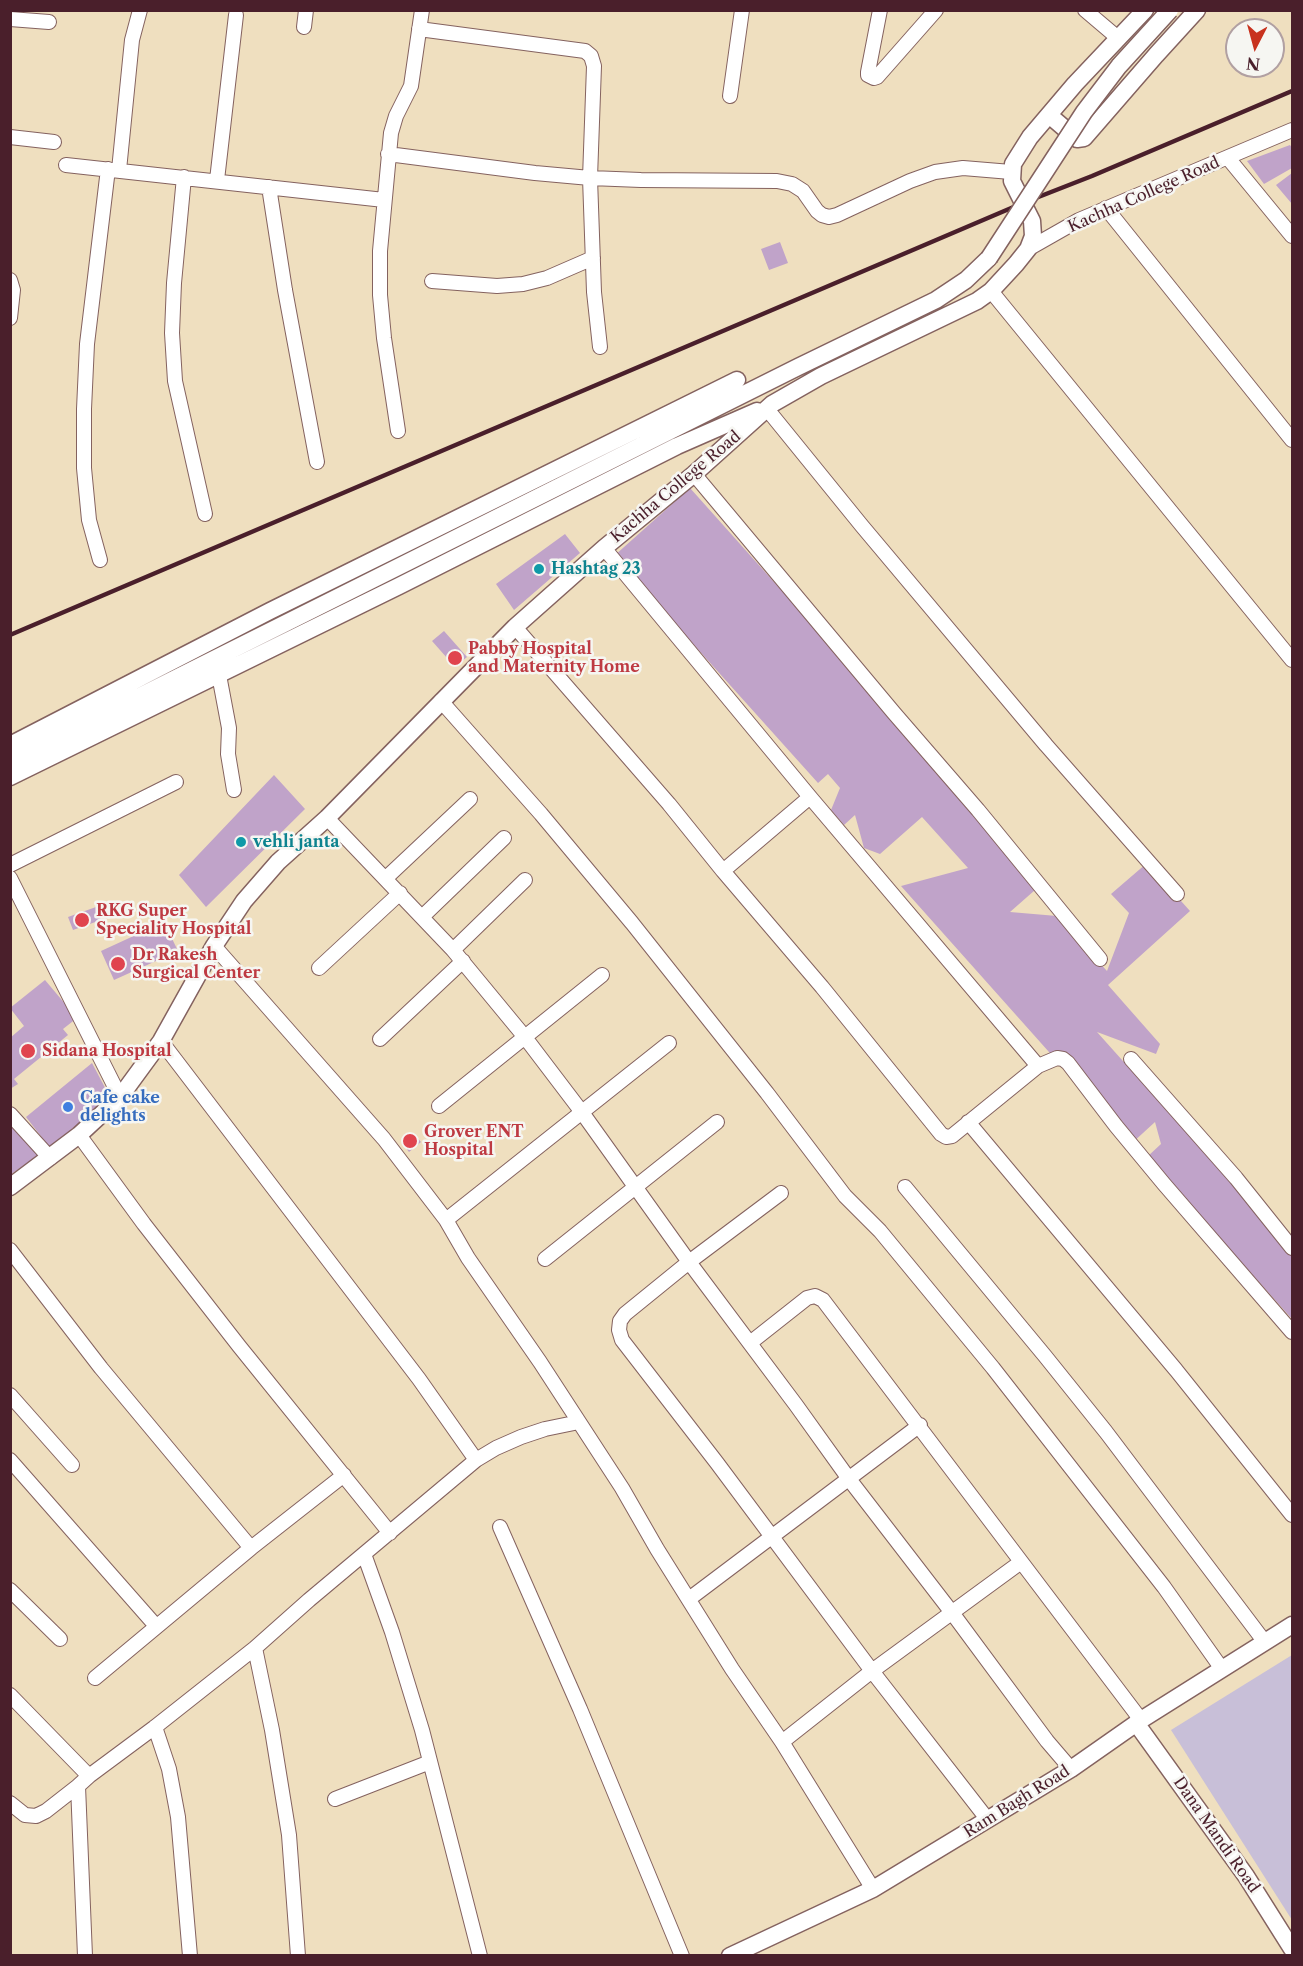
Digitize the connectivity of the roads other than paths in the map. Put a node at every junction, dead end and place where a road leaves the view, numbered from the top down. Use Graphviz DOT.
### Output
graph roads {
  1 [pos="140,10"];
  2 [pos="306,10"];
  3 [pos="422,10"];
  4 [pos="742,10"];
  5 [pos="880,10"];
  6 [pos="936,10"];
  7 [pos="1085,10"];
  8 [pos="1145,10"];
  9 [pos="1170,10"];
  10 [pos="1197,10"];
  11 [pos="236,15"];
  12 [pos="10,18"];
  13 [pos="49,22"];
  14 [pos="304,27"];
  15 [pos="419,29"];
  16 [pos="1118,38"];
  17 [pos="730,96"];
  18 [pos="1049,115"];
  19 [pos="1293,130"];
  20 [pos="10,137"];
  21 [pos="54,142"];
  22 [pos="388,154"];
  23 [pos="1227,158"];
  24 [pos="66,165"];
  25 [pos="113,170"];
  26 [pos="1011,172"];
  27 [pos="184,177"];
  28 [pos="590,178"];
  29 [pos="217,180"];
  30 [pos="269,187"];
  31 [pos="384,200"];
  32 [pos="1106,208"];
  33 [pos="1293,236"];
  34 [pos="1028,249"];
  35 [pos="593,258"];
  36 [pos="10,280"];
  37 [pos="432,281"];
  38 [pos="991,291"];
  39 [pos="10,318"];
  40 [pos="600,347"];
  41 [pos="737,380"];
  42 [pos="770,406"];
  43 [pos="398,431"];
  44 [pos="1293,440"];
  45 [pos="317,462"];
  46 [pos="693,474"];
  47 [pos="205,514"];
  48 [pos="604,548"];
  49 [pos="100,560"];
  50 [pos="515,627"];
  51 [pos="1293,660"];
  52 [pos="219,675"];
  53 [pos="441,700"];
  54 [pos="10,745"];
  55 [pos="10,761"];
  56 [pos="10,777"];
  57 [pos="176,782"];
  58 [pos="234,790"];
  59 [pos="810,797"];
  60 [pos="470,799"];
  61 [pos="327,818"];
  62 [pos="504,838"];
  63 [pos="10,866"];
  64 [pos="723,871"];
  65 [pos="10,878"];
  66 [pos="386,878"];
  67 [pos="525,880"];
  68 [pos="400,893"];
  69 [pos="1177,894"];
  70 [pos="422,917"];
  71 [pos="214,946"];
  72 [pos="453,950"];
  73 [pos="1100,959"];
  74 [pos="463,961"];
  75 [pos="319,968"];
  76 [pos="602,975"];
  77 [pos="524,1036"];
  78 [pos="380,1039"];
  79 [pos="161,1041"];
  80 [pos="669,1043"];
  81 [pos="1131,1059"];
  82 [pos="1038,1066"];
  83 [pos="120,1096"];
  84 [pos="439,1106"];
  85 [pos="581,1111"];
  86 [pos="10,1114"];
  87 [pos="717,1122"];
  88 [pos="968,1122"];
  89 [pos="79,1135"];
  90 [pos="50,1158"];
  91 [pos="10,1187"];
  92 [pos="635,1187"];
  93 [pos="905,1187"];
  94 [pos="782,1193"];
  95 [pos="446,1220"];
  96 [pos="1293,1248"];
  97 [pos="10,1250"];
  98 [pos="545,1259"];
  99 [pos="689,1262"];
  100 [pos="1293,1332"];
  101 [pos="750,1343"];
  102 [pos="10,1395"];
  103 [pos="579,1422"];
  104 [pos="920,1425"];
  105 [pos="10,1460"];
  106 [pos="476,1460"];
  107 [pos="72,1465"];
  108 [pos="344,1475"];
  109 [pos="849,1479"];
  110 [pos="1293,1515"];
  111 [pos="500,1527"];
  112 [pos="390,1533"];
  113 [pos="771,1536"];
  114 [pos="251,1548"];
  115 [pos="364,1554"];
  116 [pos="1021,1562"];
  117 [pos="10,1590"];
  118 [pos="689,1599"];
  119 [pos="953,1614"];
  120 [pos="1293,1625"];
  121 [pos="156,1626"];
  122 [pos="60,1639"];
  123 [pos="1264,1641"];
  124 [pos="255,1648"];
  125 [pos="1222,1669"];
  126 [pos="872,1671"];
  127 [pos="95,1678"];
  128 [pos="10,1695"];
  129 [pos="1138,1722"];
  130 [pos="155,1727"];
  131 [pos="782,1742"];
  132 [pos="430,1762"];
  133 [pos="1071,1769"];
  134 [pos="89,1776"];
  135 [pos="78,1786"];
  136 [pos="335,1799"];
  137 [pos="10,1803"];
  138 [pos="988,1820"];
  139 [pos="873,1888"];
  140 [pos="1293,1949"];
  141 [pos="85,1956"];
  142 [pos="190,1956"];
  143 [pos="298,1956"];
  144 [pos="480,1956"];
  145 [pos="682,1956"];
  146 [pos="729,1956"];
  1 -- 25 [label="street"];
  2 -- 14 [label="street"];
  3 -- 15 [label="street"];
  4 -- 17 [label="street"];
  5 -- 6 [label="street"];
  7 -- 16 [label="street"];
  8 -- 16 [label="street"];
  9 -- 55 [label="street, bridge"];
  10 -- 18 [label="street"];
  11 -- 29 [label="street"];
  12 -- 13 [label="street"];
  15 -- 22 [label="street"];
  15 -- 28 [label="street"];
  16 -- 18 [label="street"];
  18 -- 26 [label="street"];
  19 -- 23 [label="street, Kachha College Road"];
  20 -- 21 [label="street"];
  22 -- 28 [label="street"];
  22 -- 31 [label="street"];
  23 -- 32 [label="street, Kachha College Road"];
  23 -- 33 [label="street"];
  24 -- 25 [label="street"];
  25 -- 27 [label="street"];
  25 -- 49 [label="street"];
  26 -- 28 [label="street"];
  26 -- 34 [label="street"];
  27 -- 29 [label="street"];
  27 -- 47 [label="street"];
  28 -- 35 [label="street"];
  29 -- 30 [label="street"];
  30 -- 31 [label="street"];
  30 -- 45 [label="street"];
  31 -- 43 [label="street"];
  32 -- 34 [label="street, Kachha College Road"];
  32 -- 44 [label="street"];
  34 -- 38 [label="street, Kachha College Road"];
  35 -- 37 [label="street"];
  35 -- 40 [label="street"];
  36 -- 39 [label="street"];
  38 -- 42 [label="street, Kachha College Road"];
  38 -- 51 [label="street"];
  41 -- 54 [label="street"];
  42 -- 46 [label="street, Kachha College Road"];
  42 -- 52 [label="street"];
  42 -- 69 [label="street"];
  46 -- 48 [label="street, Kachha College Road"];
  46 -- 73 [label="street"];
  48 -- 50 [label="street, Kachha College Road"];
  48 -- 59 [label="street"];
  50 -- 53 [label="street, Kachha College Road"];
  50 -- 64 [label="street"];
  52 -- 56 [label="street"];
  52 -- 58 [label="street"];
  53 -- 61 [label="street, Kachha College Road"];
  53 -- 125 [label="street"];
  57 -- 63 [label="street"];
  59 -- 64 [label="street"];
  59 -- 82 [label="street"];
  60 -- 66 [label="street"];
  61 -- 66 [label="street"];
  61 -- 71 [label="street, Kachha College Road"];
  62 -- 70 [label="street"];
  64 -- 88 [label="street"];
  65 -- 83 [label="street"];
  66 -- 68 [label="street"];
  67 -- 72 [label="street"];
  68 -- 70 [label="street"];
  68 -- 75 [label="street"];
  70 -- 72 [label="street"];
  71 -- 79 [label="street, Kachha College Road"];
  71 -- 95 [label="street"];
  72 -- 74 [label="street"];
  74 -- 77 [label="street"];
  74 -- 78 [label="street"];
  76 -- 77 [label="street"];
  77 -- 84 [label="street"];
  77 -- 85 [label="street"];
  79 -- 83 [label="street, Kachha College Road"];
  79 -- 106 [label="street"];
  80 -- 85 [label="street"];
  81 -- 96 [label="street"];
  82 -- 88 [label="street"];
  82 -- 100 [label="street"];
  83 -- 89 [label="street, Kachha College Road"];
  85 -- 92 [label="street"];
  85 -- 95 [label="street"];
  86 -- 90 [label="street"];
  87 -- 92 [label="street"];
  88 -- 110 [label="street"];
  89 -- 90 [label="street, Kachha College Road"];
  89 -- 108 [label="street"];
  90 -- 91 [label="street, Kachha College Road"];
  92 -- 98 [label="street"];
  92 -- 99 [label="street"];
  93 -- 123 [label="street"];
  94 -- 99 [label="street"];
  95 -- 103 [label="street"];
  97 -- 114 [label="street"];
  99 -- 101 [label="street"];
  99 -- 113 [label="street"];
  101 -- 104 [label="street"];
  101 -- 109 [label="street"];
  102 -- 107 [label="street"];
  103 -- 106 [label="street"];
  103 -- 118 [label="street"];
  104 -- 109 [label="street"];
  104 -- 116 [label="street"];
  105 -- 121 [label="street"];
  106 -- 112 [label="street"];
  108 -- 112 [label="street"];
  108 -- 114 [label="street"];
  109 -- 113 [label="street"];
  109 -- 119 [label="street"];
  111 -- 145 [label="street"];
  112 -- 115 [label="street"];
  113 -- 118 [label="street"];
  113 -- 126 [label="street"];
  114 -- 121 [label="street"];
  115 -- 124 [label="street"];
  115 -- 132 [label="street"];
  116 -- 119 [label="street"];
  116 -- 129 [label="street"];
  117 -- 122 [label="street"];
  118 -- 131 [label="street"];
  119 -- 126 [label="street"];
  119 -- 133 [label="street"];
  120 -- 123 [label="street, Ram Bagh Road"];
  121 -- 127 [label="street"];
  123 -- 125 [label="street, Ram Bagh Road"];
  124 -- 130 [label="street"];
  124 -- 143 [label="street"];
  125 -- 129 [label="street, Ram Bagh Road"];
  126 -- 131 [label="street"];
  126 -- 138 [label="street"];
  128 -- 134 [label="street"];
  129 -- 133 [label="street, Ram Bagh Road"];
  129 -- 140 [label="street, Dana Mandi Road"];
  130 -- 134 [label="street"];
  130 -- 142 [label="street"];
  131 -- 139 [label="street"];
  132 -- 136 [label="street"];
  132 -- 144 [label="street"];
  133 -- 138 [label="street, Ram Bagh Road"];
  134 -- 135 [label="street"];
  135 -- 137 [label="street"];
  135 -- 141 [label="street"];
  138 -- 139 [label="street, Ram Bagh Road"];
  139 -- 146 [label="street, Ram Bagh Road"];
}
